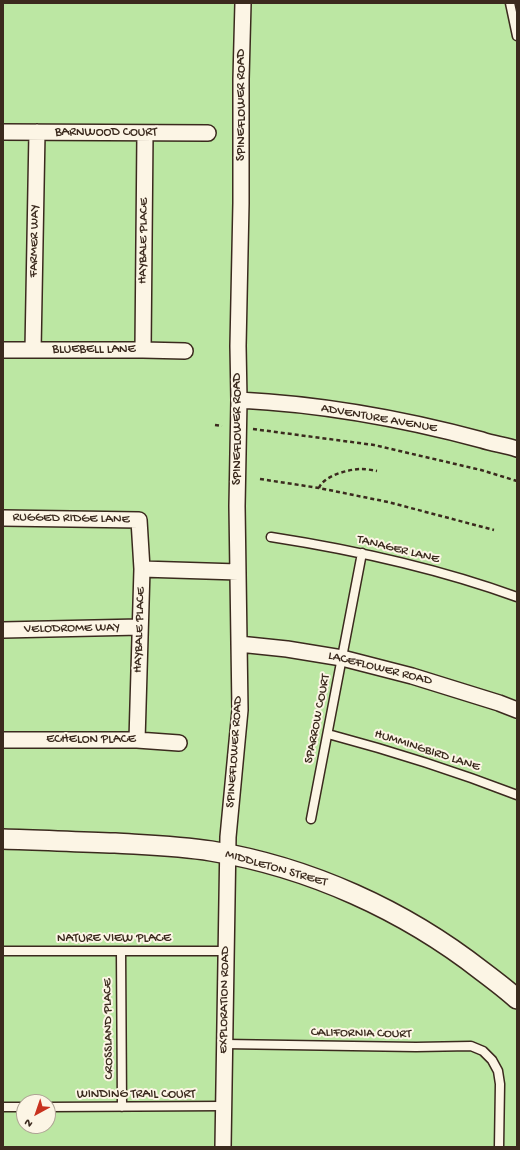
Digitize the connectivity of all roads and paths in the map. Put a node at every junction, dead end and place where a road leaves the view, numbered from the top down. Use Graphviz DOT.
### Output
graph roads {
  1 [pos="243,3"];
  2 [pos="510,3"];
  3 [pos="517,36"];
  4 [pos="3,132"];
  5 [pos="37,132"];
  6 [pos="146,133"];
  7 [pos="208,133"];
  8 [pos="3,350"];
  9 [pos="33,350"];
  10 [pos="143,350"];
  11 [pos="185,352"];
  12 [pos="239,400"];
  13 [pos="262,430"];
  14 [pos="517,449"];
  15 [pos="377,471"];
  16 [pos="260,479"];
  17 [pos="517,481"];
  18 [pos="319,488"];
  19 [pos="3,518"];
  20 [pos="139,520"];
  21 [pos="494,530"];
  22 [pos="271,537"];
  23 [pos="362,553"];
  24 [pos="142,569"];
  25 [pos="238,572"];
  26 [pos="517,597"];
  27 [pos="140,627"];
  28 [pos="3,630"];
  29 [pos="239,644"];
  30 [pos="342,658"];
  31 [pos="517,710"];
  32 [pos="328,734"];
  33 [pos="3,740"];
  34 [pos="137,740"];
  35 [pos="178,743"];
  36 [pos="517,795"];
  37 [pos="311,819"];
  38 [pos="3,839"];
  39 [pos="227,854"];
  40 [pos="3,951"];
  41 [pos="121,951"];
  42 [pos="225,951"];
  43 [pos="517,999"];
  44 [pos="225,1044"];
  45 [pos="223,1106"];
  46 [pos="3,1107"];
  47 [pos="16,1107"];
  48 [pos="56,1107"];
  49 [pos="122,1107"];
  50 [pos="223,1147"];
  51 [pos="499,1147"];
  1 -- 12 [label="street, SPINEFLOWER ROAD"];
  2 -- 3 [label="lane"];
  4 -- 5 [label="street, BARNWOOD COURT"];
  5 -- 6 [label="street, BARNWOOD COURT"];
  5 -- 9 [label="street, FARMER WAY"];
  6 -- 7 [label="street, BARNWOOD COURT"];
  6 -- 10 [label="street, HAYBALE PLACE"];
  8 -- 9 [label="street, BLUEBELL LANE"];
  9 -- 10 [label="street, BLUEBELL LANE"];
  10 -- 11 [label="street, BLUEBELL LANE"];
  12 -- 14 [label="street, ADVENTURE AVENUE"];
  12 -- 25 [label="street, SPINEFLOWER ROAD"];
  13 -- 17 [label="path"];
  15 -- 18 [label="path"];
  16 -- 18 [label="path"];
  18 -- 21 [label="path"];
  19 -- 20 [label="street, RUGGED RIDGE LANE"];
  20 -- 24 [label="street, HAYBALE PLACE"];
  22 -- 23 [label="lane, TANAGER LANE"];
  23 -- 26 [label="lane, TANAGER LANE"];
  23 -- 30 [label="lane, SPARROW COURT"];
  24 -- 25 [label="street"];
  24 -- 27 [label="street, HAYBALE PLACE"];
  25 -- 29 [label="street, SPINEFLOWER ROAD"];
  27 -- 28 [label="street, VELODROME WAY"];
  27 -- 34 [label="street, HAYBALE PLACE"];
  29 -- 30 [label="street, LACEFLOWER ROAD"];
  29 -- 39 [label="street, SPINEFLOWER ROAD"];
  30 -- 31 [label="street, LACEFLOWER ROAD"];
  30 -- 32 [label="lane, SPARROW COURT"];
  32 -- 36 [label="lane, HUMMINGBIRD LANE"];
  32 -- 37 [label="lane, SPARROW COURT"];
  33 -- 34 [label="street, ECHELON PLACE"];
  34 -- 35 [label="street, ECHELON PLACE"];
  38 -- 39 [label="street, MIDDLETON STREET"];
  39 -- 42 [label="street, EXPLORATION ROAD"];
  39 -- 43 [label="street, MIDDLETON STREET"];
  40 -- 41 [label="lane, NATURE VIEW PLACE"];
  41 -- 42 [label="lane, NATURE VIEW PLACE"];
  41 -- 49 [label="lane, CROSSLAND PLACE"];
  42 -- 44 [label="street, EXPLORATION ROAD"];
  44 -- 45 [label="street, EXPLORATION ROAD"];
  44 -- 51 [label="lane, CALIFORNIA COURT"];
  45 -- 49 [label="lane, WINDING TRAIL COURT"];
  45 -- 50 [label="street, EXPLORATION ROAD"];
  46 -- 47 [label="lane"];
  48 -- 49 [label="lane, WINDING TRAIL COURT"];
}
